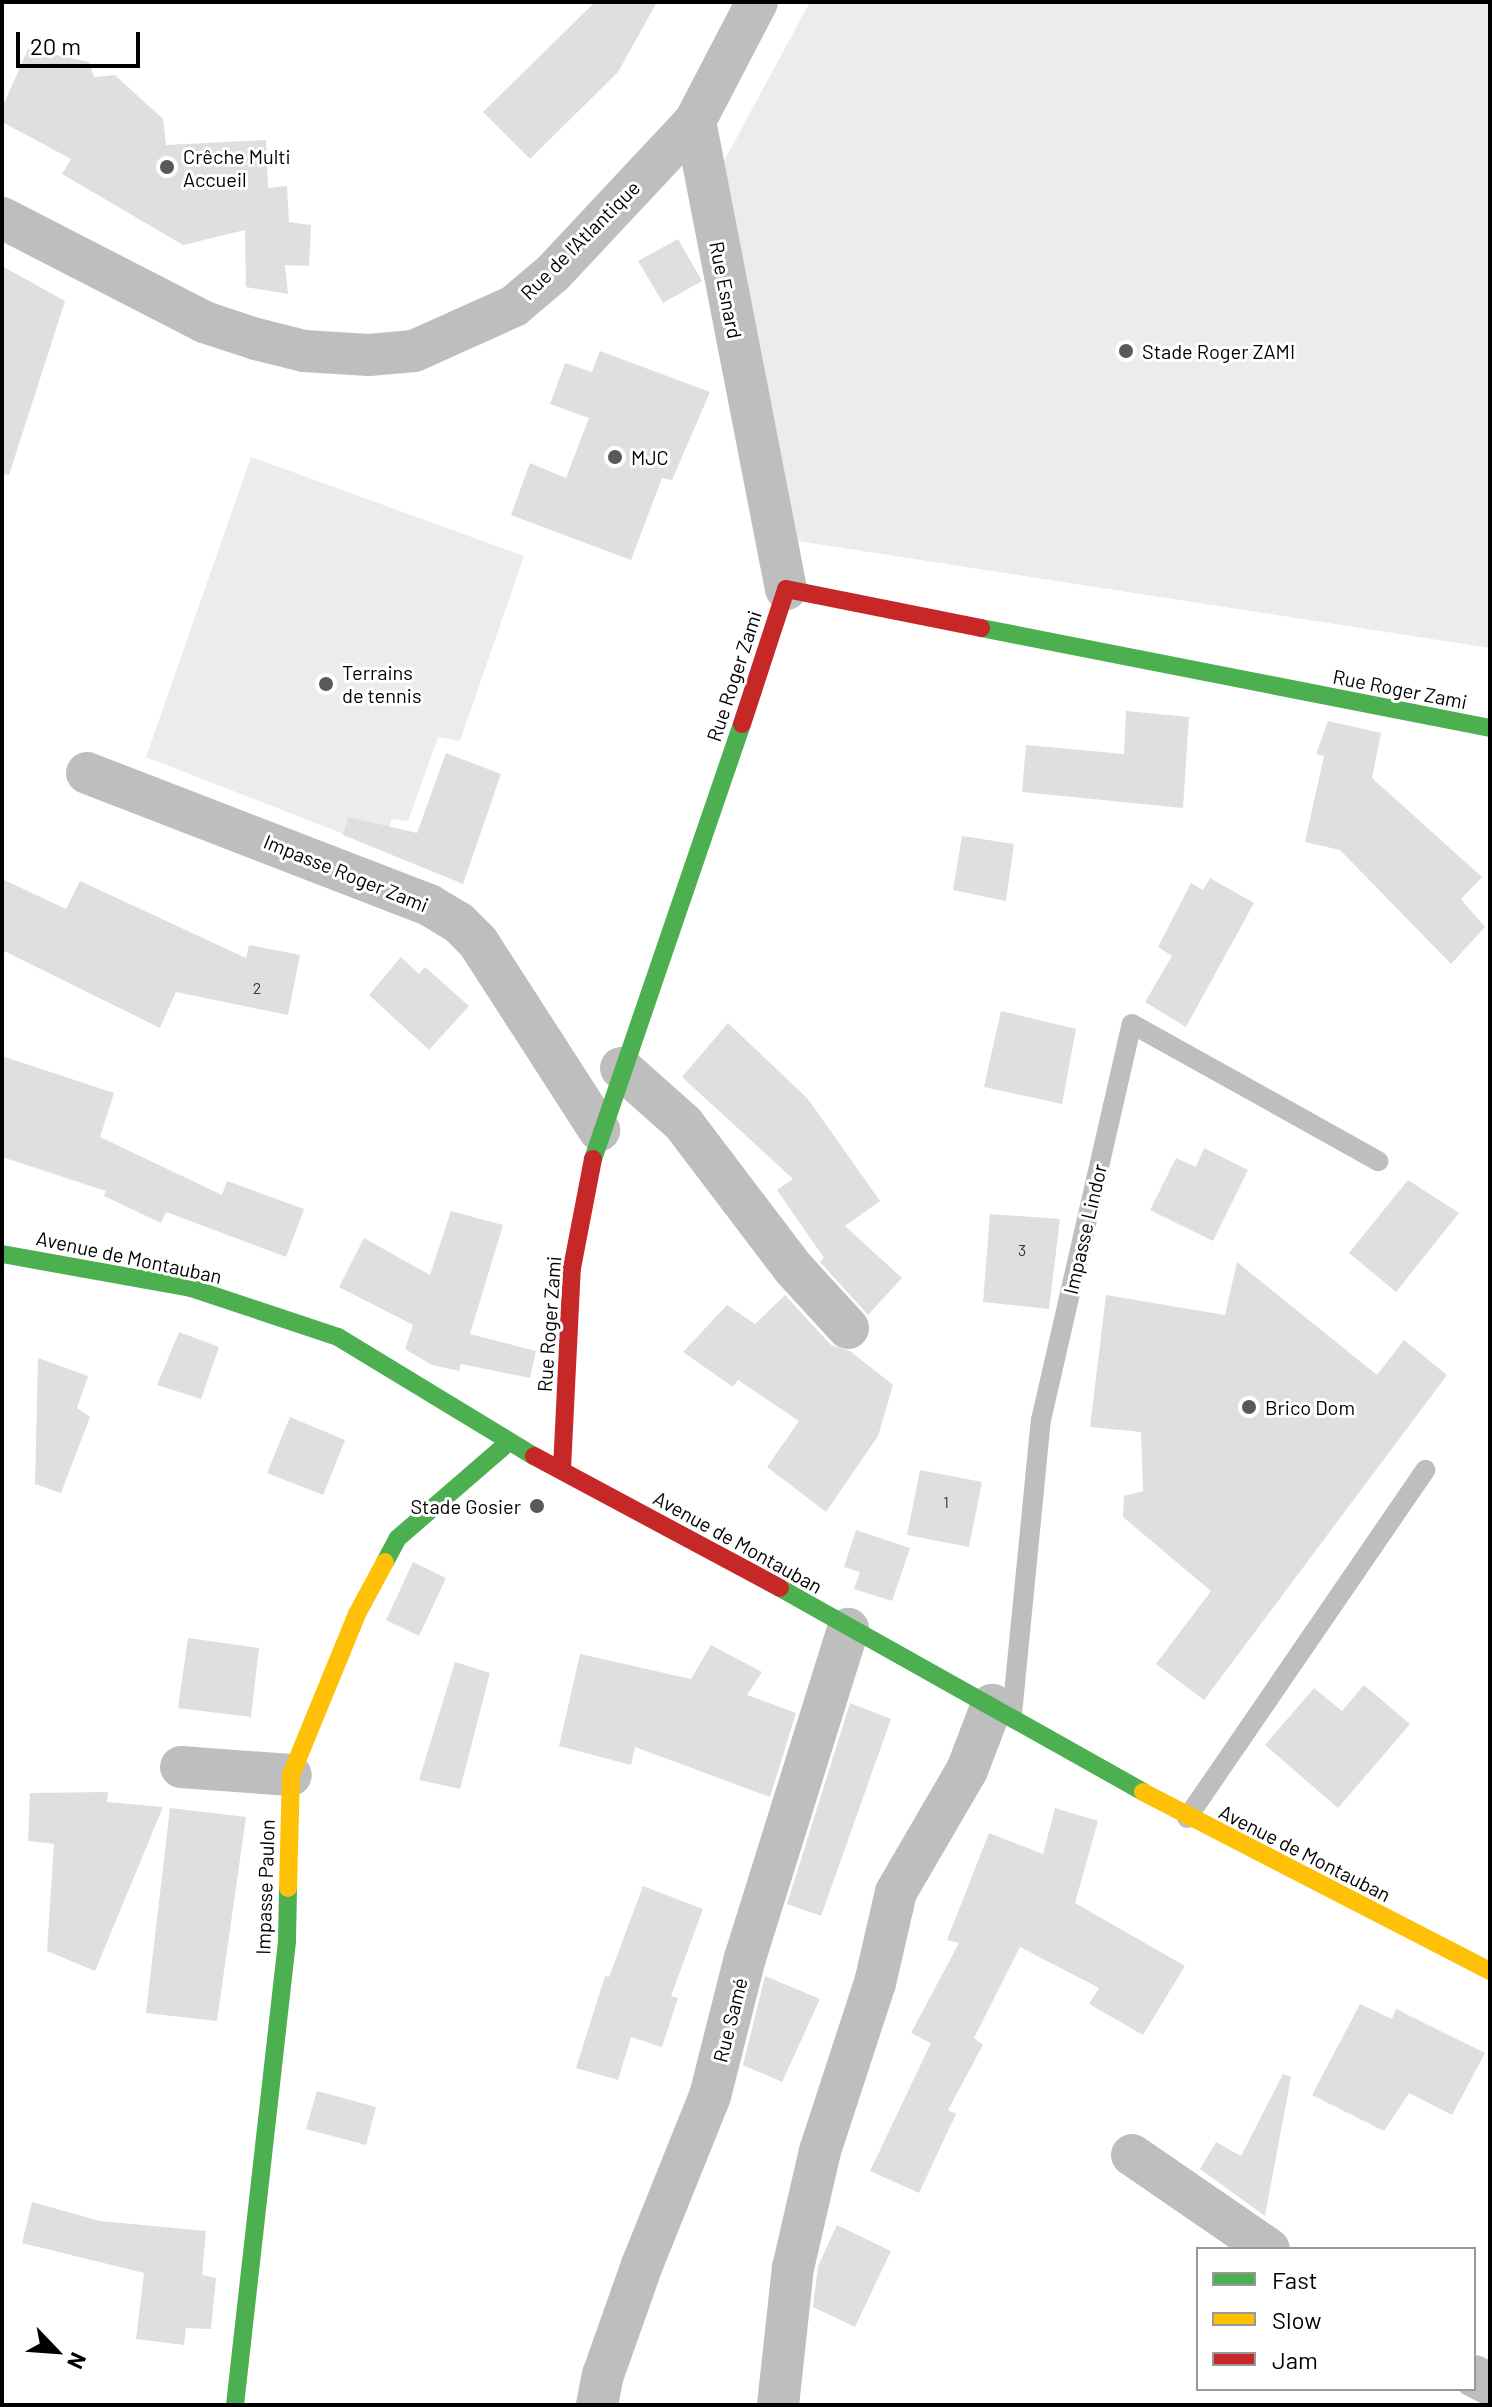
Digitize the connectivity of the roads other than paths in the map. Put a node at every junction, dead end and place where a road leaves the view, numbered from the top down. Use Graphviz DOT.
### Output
graph roads {
  1 [pos="757,2"];
  2 [pos="695,121"];
  3 [pos="2,218"];
  4 [pos="786,589"];
  5 [pos="1490,728"];
  6 [pos="87,773"];
  7 [pos="621,1068"];
  8 [pos="599,1130"];
  9 [pos="1378,1161"];
  10 [pos="2,1254"];
  11 [pos="848,1328"];
  12 [pos="509,1442"];
  13 [pos="562,1469"];
  14 [pos="1425,1470"];
  15 [pos="848,1629"];
  16 [pos="1002,1710"];
  17 [pos="181,1767"];
  18 [pos="291,1775"];
  19 [pos="1187,1818"];
  20 [pos="1462,1937"];
  21 [pos="1428,1940"];
  22 [pos="1490,1971"];
  23 [pos="1132,2155"];
  24 [pos="1266,2247"];
  25 [pos="235,2405"];
  26 [pos="597,2405"];
  27 [pos="778,2405"];
  1 -- 2 [label="street"];
  2 -- 3 [label="street, Rue de l'Atlantique"];
  2 -- 4 [label="street, Rue Esnard"];
  4 -- 5 [label="street, Rue Roger Zami"];
  4 -- 7 [label="street, Rue Roger Zami"];
  6 -- 8 [label="street, Impasse Roger Zami"];
  7 -- 8 [label="street, Rue Roger Zami"];
  7 -- 11 [label="street"];
  8 -- 13 [label="street, Rue Roger Zami"];
  9 -- 16 [label="lane, Impasse Lindor"];
  10 -- 12 [label="street, Avenue de Montauban"];
  12 -- 13 [label="street, Avenue de Montauban"];
  12 -- 18 [label="street, Impasse Paulon"];
  13 -- 15 [label="street, Avenue de Montauban"];
  14 -- 19 [label="lane"];
  15 -- 16 [label="street, Avenue de Montauban"];
  15 -- 26 [label="street, Rue Samé"];
  16 -- 19 [label="street, Avenue de Montauban"];
  16 -- 27 [label="street"];
  17 -- 18 [label="street"];
  18 -- 25 [label="street, Impasse Paulon"];
  19 -- 21 [label="street, Avenue de Montauban"];
  20 -- 21 [label="street"];
  21 -- 22 [label="street, Avenue de Montauban"];
  23 -- 24 [label="street"];
}
